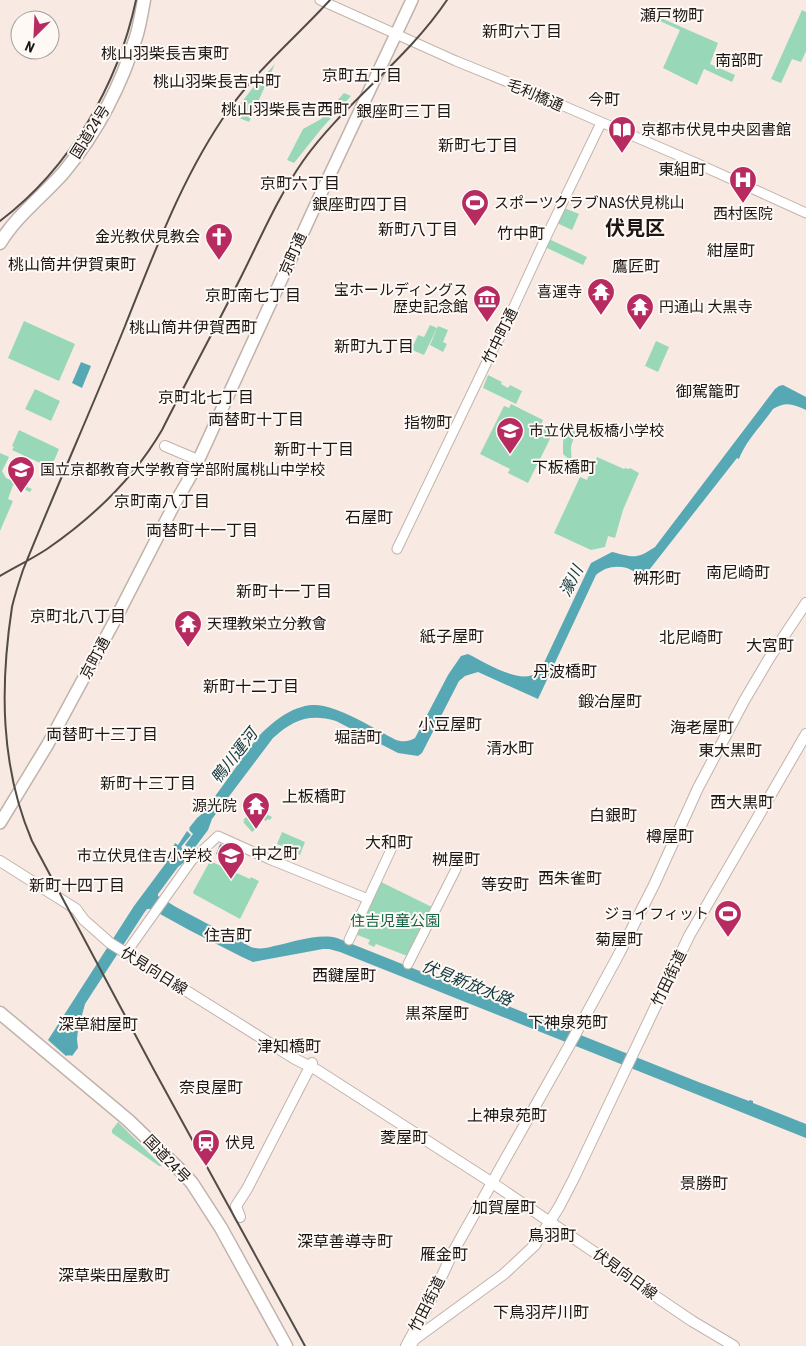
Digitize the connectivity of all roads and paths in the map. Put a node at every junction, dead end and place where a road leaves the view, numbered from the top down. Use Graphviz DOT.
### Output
graph roads {
  1 [pos="144,0"];
  2 [pos="320,0"];
  3 [pos="412,0"];
  4 [pos="396,34"];
  5 [pos="601,122"];
  6 [pos="806,213"];
  7 [pos="0,243"];
  8 [pos="165,446"];
  9 [pos="198,460"];
  10 [pos="397,549"];
  11 [pos="806,603"];
  12 [pos="806,734"];
  13 [pos="0,823"];
  14 [pos="395,841"];
  15 [pos="0,861"];
  16 [pos="456,869"];
  17 [pos="368,898"];
  18 [pos="349,940"];
  19 [pos="124,952"];
  20 [pos="408,964"];
  21 [pos="0,1013"];
  22 [pos="297,1054"];
  23 [pos="313,1066"];
  24 [pos="491,1182"];
  25 [pos="240,1217"];
  26 [pos="550,1222"];
  27 [pos="416,1326"];
  28 [pos="428,1330"];
  29 [pos="286,1346"];
  30 [pos="406,1346"];
  31 [pos="410,1346"];
  32 [pos="734,1346"];
  1 -- 7 [label="highway, 国道24号"];
  2 -- 4 [label="street, 毛利橋通"];
  3 -- 4 [label="main road, 京町通"];
  4 -- 5 [label="street, 毛利橋通"];
  4 -- 9 [label="main road, 京町通"];
  5 -- 6 [label="street, 毛利橋通"];
  5 -- 10 [label="street, 竹中町通"];
  8 -- 9 [label="main road"];
  9 -- 13 [label="main road, 京町通"];
  11 -- 24 [label="main road, 竹田街道"];
  12 -- 26 [label="main road, 竹田街道"];
  14 -- 17 [label="street"];
  15 -- 19 [label="main road, 伏見向日線"];
  16 -- 20 [label="street"];
  17 -- 18 [label="street"];
  17 -- 19 [label="street"];
  19 -- 23 [label="main road, 伏見向日線"];
  21 -- 29 [label="highway, 国道24号"];
  22 -- 23 [label="main road, 伏見向日線"];
  23 -- 24 [label="main road, 伏見向日線"];
  23 -- 25 [label="main road"];
  24 -- 26 [label="main road, 伏見向日線"];
  24 -- 27 [label="main road, 竹田街道"];
  26 -- 28 [label="main road, 竹田街道"];
  26 -- 32 [label="main road, 伏見向日線"];
  27 -- 28 [label="main road"];
  27 -- 30 [label="main road, 竹田街道"];
  28 -- 31 [label="main road, 竹田街道"];
}
